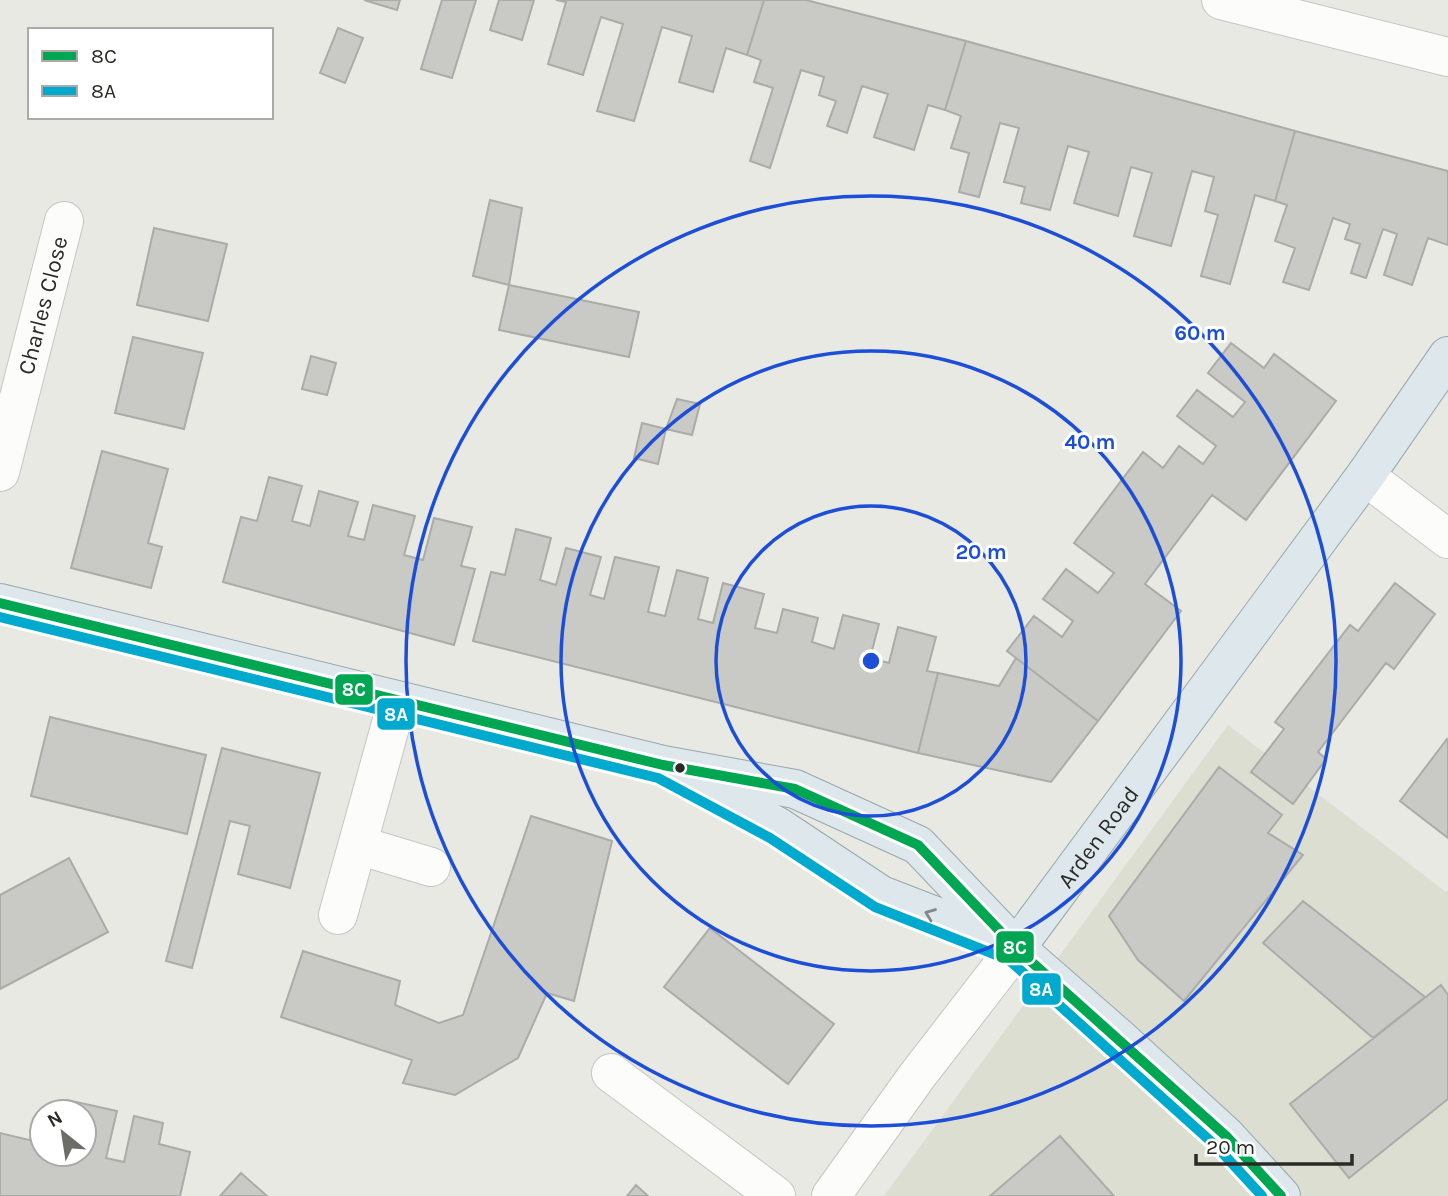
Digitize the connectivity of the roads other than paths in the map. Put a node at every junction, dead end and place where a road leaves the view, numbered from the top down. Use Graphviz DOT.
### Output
graph roads {
  1 [pos="1221,0"];
  2 [pos="1448,57"];
  3 [pos="64,221"];
  4 [pos="1448,356"];
  5 [pos="0,472"];
  6 [pos="1365,476"];
  7 [pos="1448,539"];
  8 [pos="0,603"];
  9 [pos="397,702"];
  10 [pos="663,765"];
  11 [pos="358,845"];
  12 [pos="431,867"];
  13 [pos="338,915"];
  14 [pos="1016,948"];
  15 [pos="611,1073"];
  16 [pos="776,1196"];
  17 [pos="831,1196"];
  18 [pos="1281,1196"];
  1 -- 2 [label="street"];
  3 -- 5 [label="street, Charles Close"];
  4 -- 6 [label="main road, Arden Road"];
  6 -- 7 [label="street"];
  6 -- 14 [label="main road, Arden Road"];
  8 -- 9 [label="main road"];
  9 -- 10 [label="main road"];
  9 -- 11 [label="street"];
  14 -- 10 [label="main road, one-way"];
  10 -- 14 [label="main road"];
  11 -- 12 [label="street"];
  11 -- 13 [label="street"];
  14 -- 17 [label="street, Arden Road"];
  14 -- 18 [label="main road"];
  15 -- 16 [label="street"];
}
